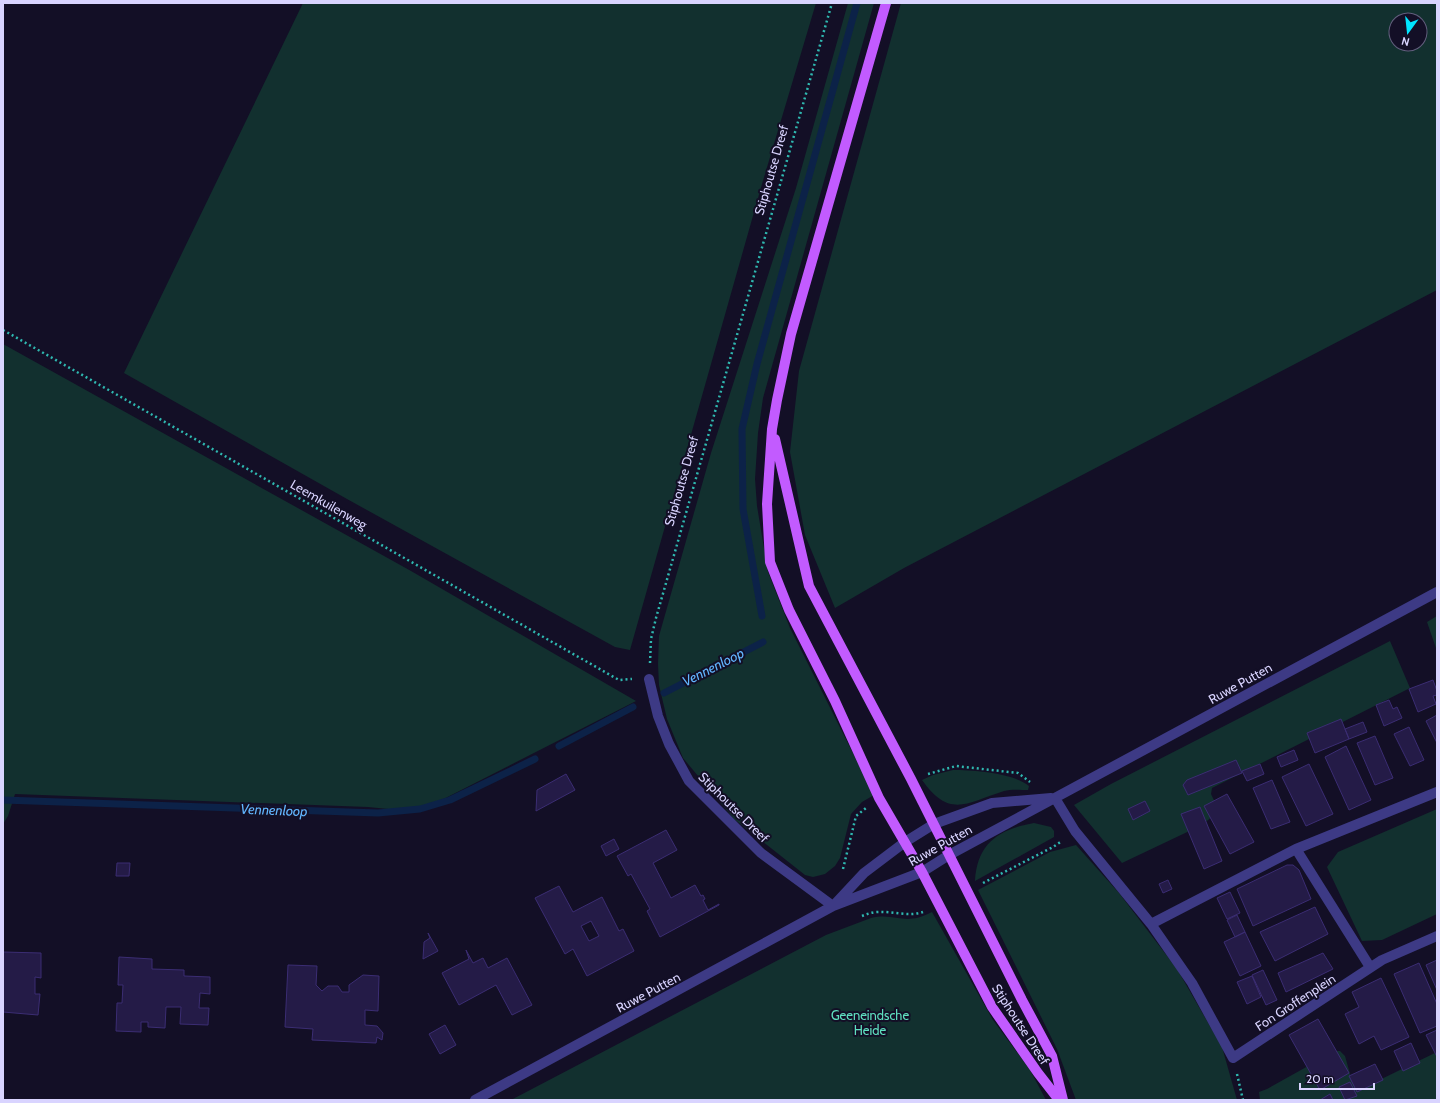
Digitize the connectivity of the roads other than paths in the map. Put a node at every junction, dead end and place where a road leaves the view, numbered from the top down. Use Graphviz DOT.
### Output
graph roads {
  1 [pos="886,3"];
  2 [pos="772,429"];
  3 [pos="1437,592"];
  4 [pos="649,679"];
  5 [pos="1437,792"];
  6 [pos="1055,798"];
  7 [pos="934,824"];
  8 [pos="905,842"];
  9 [pos="1296,849"];
  10 [pos="949,855"];
  11 [pos="922,872"];
  12 [pos="833,906"];
  13 [pos="1151,924"];
  14 [pos="1437,936"];
  15 [pos="1370,967"];
  16 [pos="476,1100"];
  17 [pos="1059,1100"];
  18 [pos="1063,1100"];
  1 -- 2 [label="main road, Stiphoutse Dreef"];
  2 -- 7 [label="main road, Stiphoutse Dreef"];
  2 -- 8 [label="main road, Stiphoutse Dreef"];
  3 -- 6 [label="street, Ruwe Putten"];
  4 -- 12 [label="street, Stiphoutse Dreef"];
  5 -- 9 [label="street"];
  6 -- 7 [label="street, Ruwe Putten"];
  6 -- 10 [label="street, Ruwe Putten"];
  6 -- 13 [label="street"];
  7 -- 8 [label="street, Ruwe Putten"];
  7 -- 10 [label="main road, Stiphoutse Dreef"];
  8 -- 11 [label="main road, Stiphoutse Dreef"];
  8 -- 12 [label="street, Ruwe Putten"];
  9 -- 13 [label="street"];
  9 -- 15 [label="street"];
  10 -- 11 [label="street, Ruwe Putten"];
  10 -- 18 [label="main road, Stiphoutse Dreef"];
  11 -- 12 [label="street, Ruwe Putten"];
  11 -- 17 [label="main road, Stiphoutse Dreef"];
  12 -- 16 [label="street, Ruwe Putten"];
  13 -- 15 [label="street, Fon Groffenplein"];
  14 -- 15 [label="street, Fon Groffenplein"];
}
